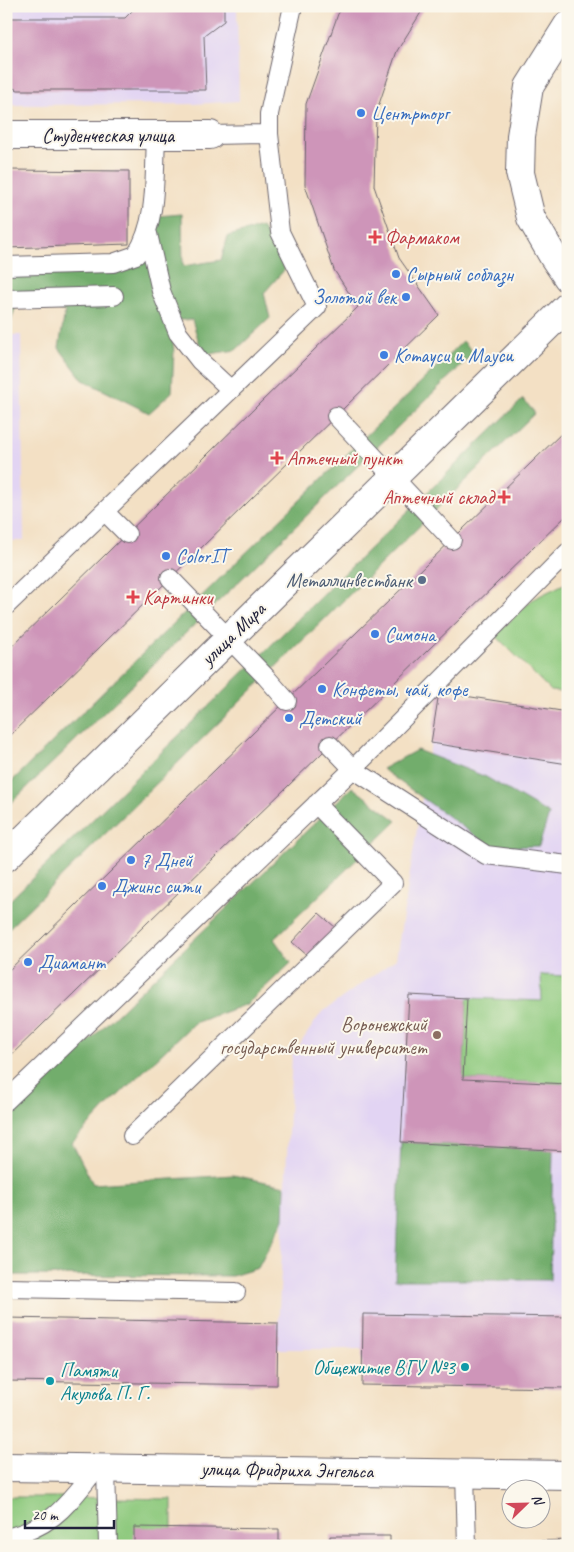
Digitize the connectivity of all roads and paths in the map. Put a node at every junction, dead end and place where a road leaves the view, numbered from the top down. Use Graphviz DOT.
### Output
graph roads {
  1 [pos="293,6"];
  2 [pos="568,25"];
  3 [pos="269,134"];
  4 [pos="6,135"];
  5 [pos="156,135"];
  6 [pos="210,135"];
  7 [pos="148,234"];
  8 [pos="6,266"];
  9 [pos="568,278"];
  10 [pos="114,296"];
  11 [pos="6,299"];
  12 [pos="568,306"];
  13 [pos="231,390"];
  14 [pos="336,416"];
  15 [pos="394,477"];
  16 [pos="105,512"];
  17 [pos="127,534"];
  18 [pos="452,540"];
  19 [pos="568,552"];
  20 [pos="170,578"];
  21 [pos="6,606"];
  22 [pos="228,639"];
  23 [pos="286,701"];
  24 [pos="330,745"];
  25 [pos="354,769"];
  26 [pos="316,804"];
  27 [pos="6,857"];
  28 [pos="568,865"];
  29 [pos="6,1101"];
  30 [pos="132,1136"];
  31 [pos="6,1288"];
  32 [pos="236,1292"];
  33 [pos="6,1466"];
  34 [pos="101,1468"];
  35 [pos="465,1473"];
  36 [pos="568,1475"];
  37 [pos="6,1538"];
  38 [pos="108,1546"];
  39 [pos="467,1546"];
  1 -- 3 [label="lane"];
  2 -- 9 [label="street"];
  3 -- 6 [label="lane"];
  3 -- 13 [label="lane"];
  4 -- 5 [label="street, Студенческая улица"];
  5 -- 6 [label="street, Студенческая улица"];
  5 -- 7 [label="lane"];
  7 -- 8 [label="lane"];
  7 -- 13 [label="lane"];
  10 -- 11 [label="lane"];
  12 -- 15 [label="street, улица Мира"];
  13 -- 16 [label="lane"];
  14 -- 15 [label="lane"];
  15 -- 18 [label="lane"];
  15 -- 22 [label="street, улица Мира"];
  16 -- 17 [label="lane"];
  16 -- 21 [label="lane"];
  19 -- 25 [label="lane"];
  20 -- 22 [label="lane"];
  22 -- 23 [label="lane"];
  22 -- 27 [label="street, улица Мира"];
  24 -- 25 [label="lane"];
  25 -- 26 [label="lane"];
  25 -- 28 [label="lane"];
  26 -- 29 [label="lane"];
  26 -- 30 [label="lane"];
  31 -- 32 [label="lane"];
  33 -- 34 [label="street, улица Фридриха Энгельса"];
  34 -- 35 [label="street, улица Фридриха Энгельса"];
  34 -- 37 [label="lane"];
  34 -- 38 [label="lane"];
  35 -- 36 [label="street, улица Фридриха Энгельса"];
  35 -- 39 [label="lane"];
}
